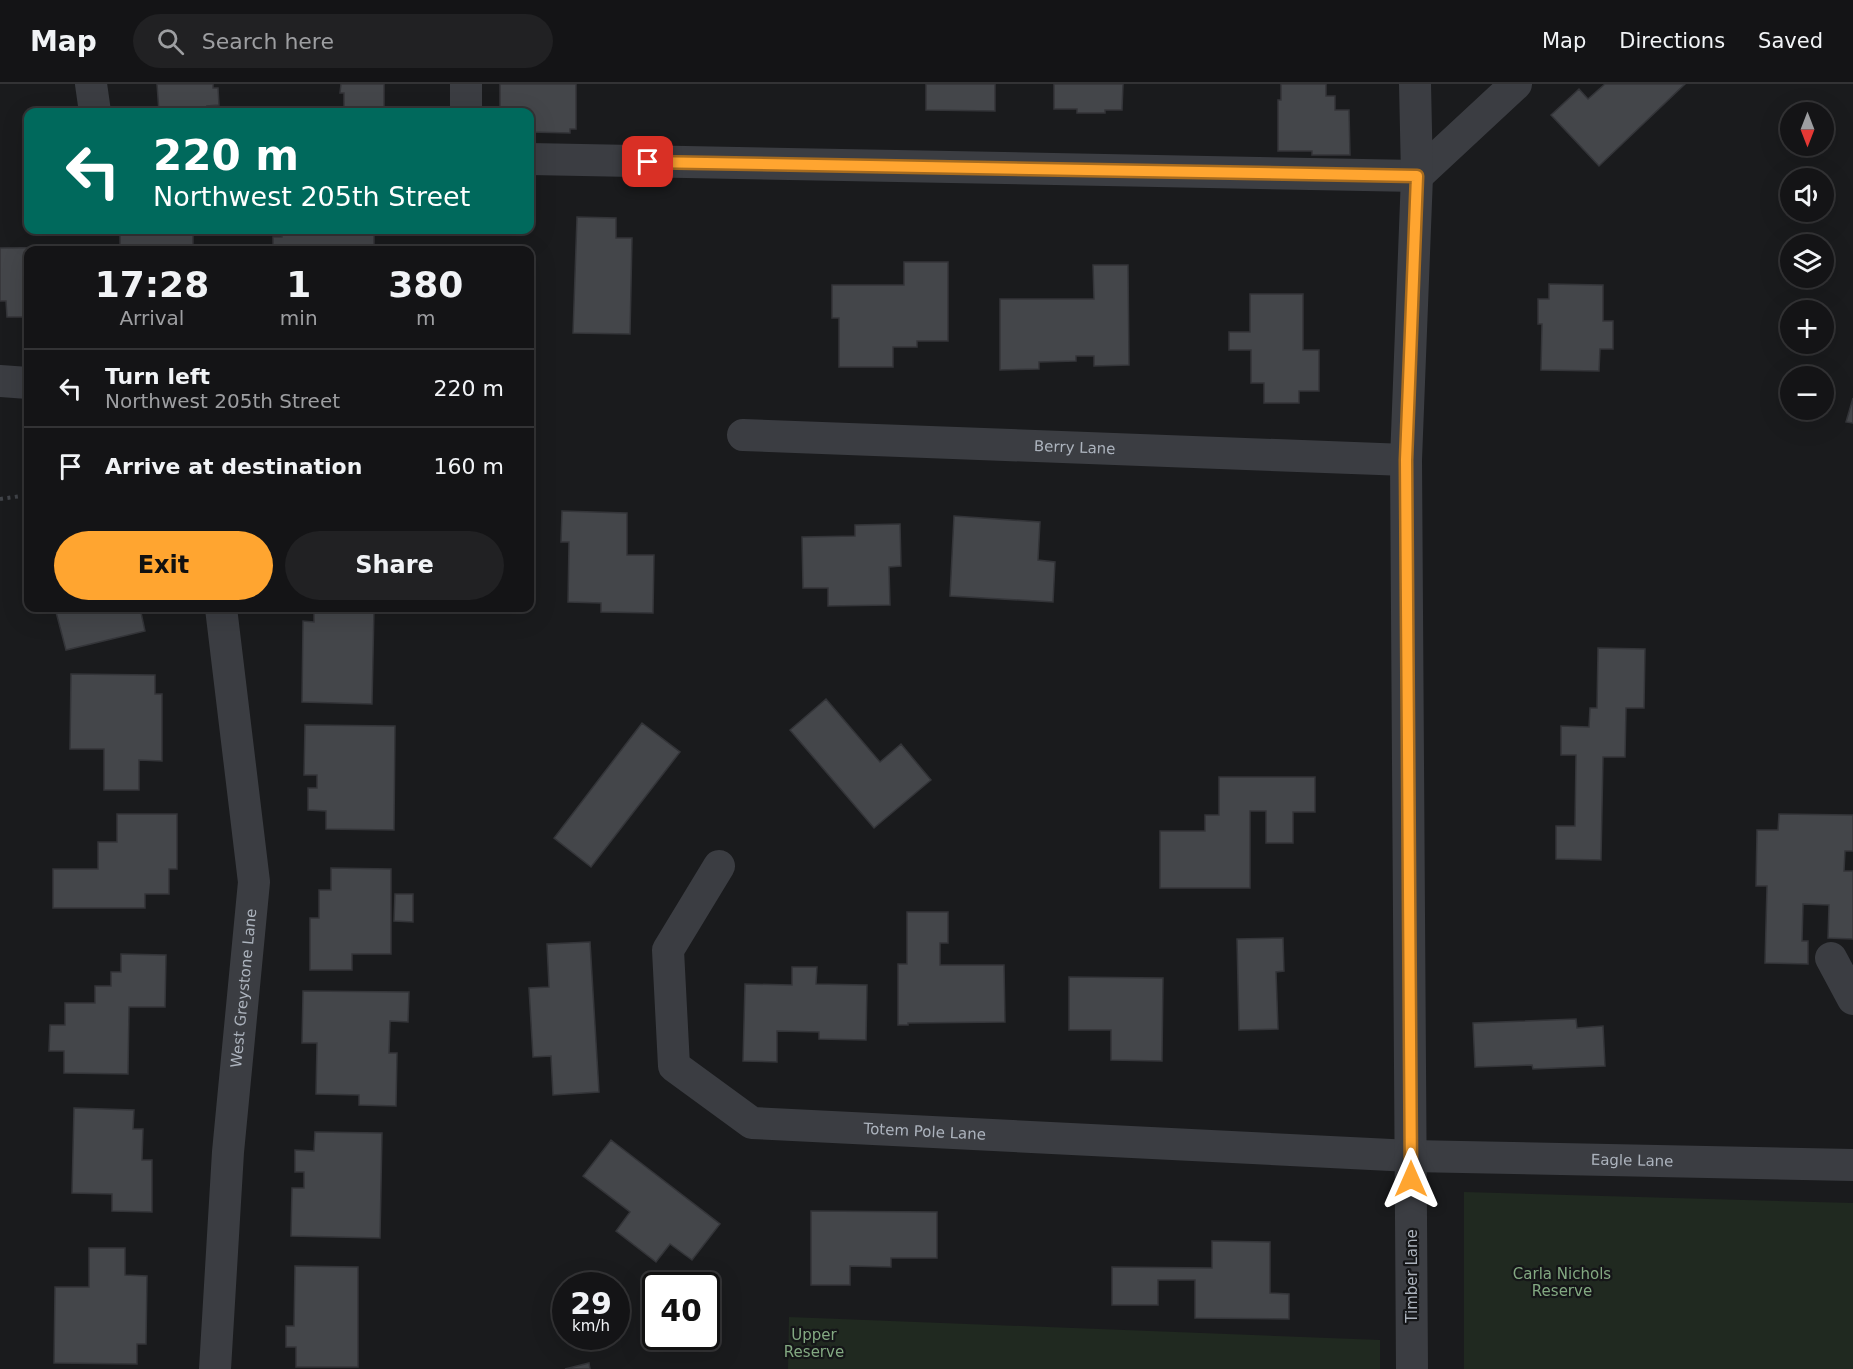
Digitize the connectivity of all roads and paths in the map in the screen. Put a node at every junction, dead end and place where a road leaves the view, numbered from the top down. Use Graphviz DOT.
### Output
graph roads {
  1 [pos="92,84"];
  2 [pos="466,84"];
  3 [pos="1415,84"];
  4 [pos="1516,84"];
  5 [pos="95,108"];
  6 [pos="466,108"];
  7 [pos="534,159"];
  8 [pos="1417,176"];
  9 [pos="0,381"];
  10 [pos="24,383"];
  11 [pos="742,435"];
  12 [pos="1406,460"];
  13 [pos="24,496"];
  14 [pos="0,499"];
  15 [pos="221,612"];
  16 [pos="719,866"];
  17 [pos="1831,958"];
  18 [pos="1853,999"];
  19 [pos="1411,1156"];
  20 [pos="1853,1165"];
  21 [pos="215,1369"];
  22 [pos="1412,1369"];
  1 -- 5 [label="street"];
  2 -- 6 [label="street"];
  3 -- 8 [label="street, Timber Lane"];
  4 -- 8 [label="street"];
  7 -- 8 [label="street"];
  8 -- 12 [label="street, Timber Lane"];
  9 -- 10 [label="street"];
  11 -- 12 [label="street, Berry Lane"];
  12 -- 19 [label="street, Timber Lane"];
  13 -- 14 [label="path"];
  15 -- 21 [label="street, West Greystone Lane"];
  16 -- 19 [label="street, Totem Pole Lane"];
  17 -- 18 [label="street"];
  19 -- 20 [label="street, Eagle Lane"];
  19 -- 22 [label="street, Timber Lane"];
}
